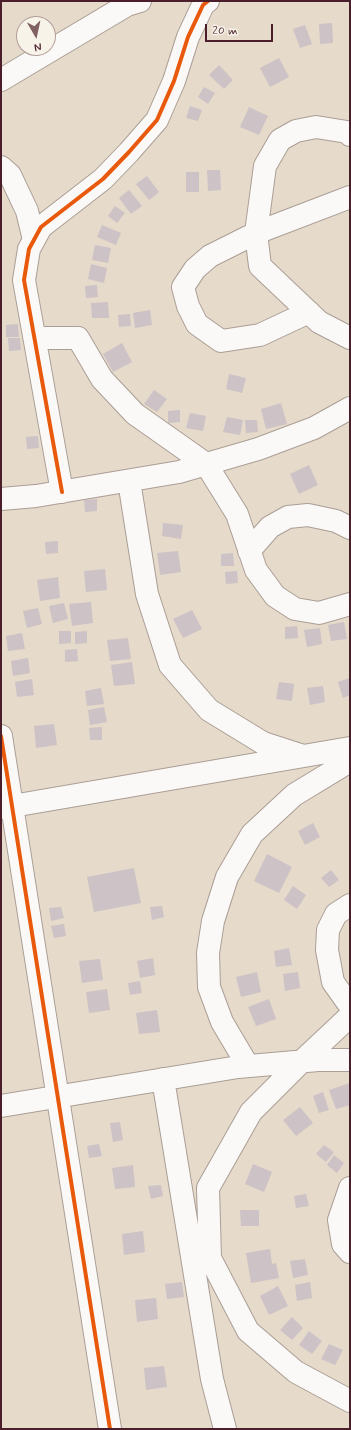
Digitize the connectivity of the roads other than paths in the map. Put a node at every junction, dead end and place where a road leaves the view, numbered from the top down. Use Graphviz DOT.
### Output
graph roads {
  1 [pos="140,1"];
  2 [pos="208,1"];
  3 [pos="1,80"];
  4 [pos="350,135"];
  5 [pos="1,167"];
  6 [pos="350,198"];
  7 [pos="256,233"];
  8 [pos="34,240"];
  9 [pos="309,312"];
  10 [pos="35,338"];
  11 [pos="350,338"];
  12 [pos="350,408"];
  13 [pos="206,464"];
  14 [pos="129,481"];
  15 [pos="62,492"];
  16 [pos="1,498"];
  17 [pos="350,528"];
  18 [pos="249,551"];
  19 [pos="350,604"];
  20 [pos="1,736"];
  21 [pos="350,748"];
  22 [pos="303,756"];
  23 [pos="350,761"];
  24 [pos="7,807"];
  25 [pos="350,906"];
  26 [pos="350,1006"];
  27 [pos="350,1016"];
  28 [pos="350,1060"];
  29 [pos="302,1061"];
  30 [pos="248,1066"];
  31 [pos="163,1079"];
  32 [pos="58,1096"];
  33 [pos="1,1106"];
  34 [pos="350,1188"];
  35 [pos="350,1252"];
  36 [pos="350,1400"];
  37 [pos="110,1429"];
  38 [pos="225,1429"];
  1 -- 3 [label="street"];
  2 -- 8 [label="street"];
  4 -- 7 [label="street"];
  5 -- 8 [label="street"];
  6 -- 7 [label="street"];
  7 -- 9 [label="street"];
  7 -- 9 [label="street"];
  8 -- 10 [label="street"];
  9 -- 11 [label="street"];
  10 -- 13 [label="street"];
  10 -- 15 [label="street"];
  12 -- 13 [label="street"];
  13 -- 14 [label="street"];
  13 -- 18 [label="street"];
  14 -- 15 [label="street"];
  14 -- 22 [label="street"];
  15 -- 16 [label="street"];
  17 -- 18 [label="street"];
  18 -- 19 [label="street"];
  20 -- 24 [label="street"];
  21 -- 22 [label="street"];
  22 -- 24 [label="street"];
  23 -- 30 [label="street"];
  24 -- 32 [label="street"];
  25 -- 26 [label="street"];
  27 -- 29 [label="street"];
  28 -- 29 [label="street"];
  29 -- 30 [label="street"];
  29 -- 36 [label="street"];
  30 -- 31 [label="street"];
  31 -- 32 [label="street"];
  31 -- 38 [label="street"];
  32 -- 33 [label="street"];
  32 -- 37 [label="street"];
  34 -- 35 [label="street"];
}
